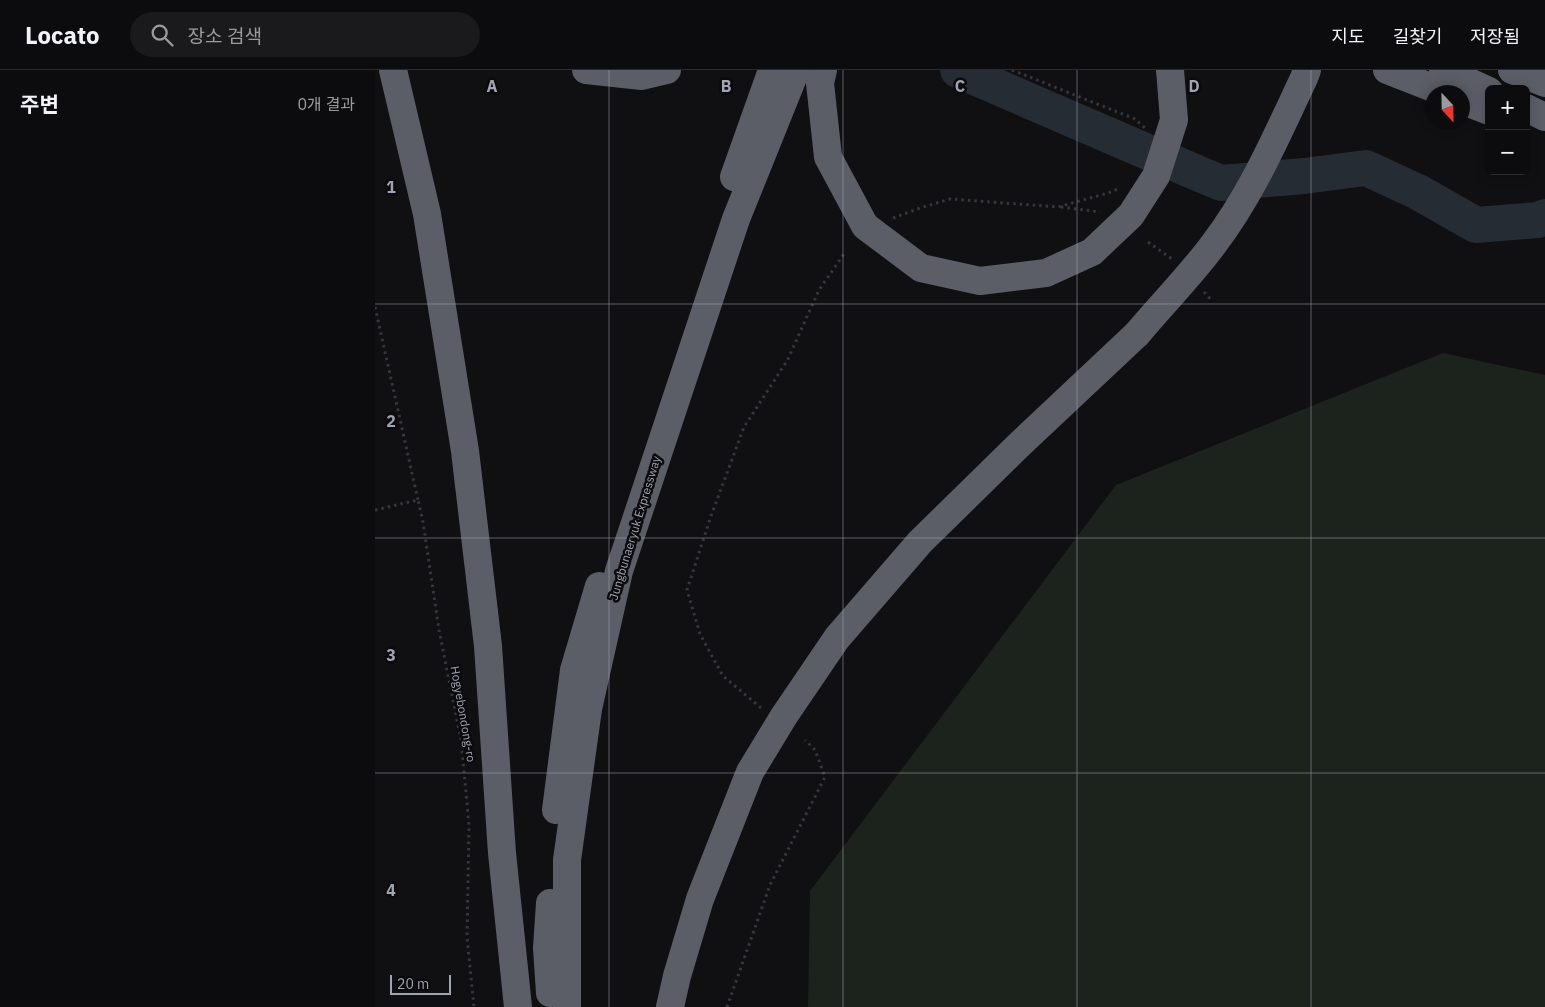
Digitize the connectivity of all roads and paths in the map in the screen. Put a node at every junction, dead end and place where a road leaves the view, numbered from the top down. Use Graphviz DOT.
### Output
graph roads {
  1 [pos="393,70"];
  2 [pos="586,70"];
  3 [pos="667,70"];
  4 [pos="772,70"];
  5 [pos="796,70"];
  6 [pos="823,70"];
  7 [pos="1012,70"];
  8 [pos="1170,70"];
  9 [pos="1307,70"];
  10 [pos="1387,70"];
  11 [pos="1443,70"];
  12 [pos="1512,70"];
  13 [pos="1545,83"];
  14 [pos="1425,85"];
  15 [pos="1485,89"];
  16 [pos="1470,103"];
  17 [pos="1485,109"];
  18 [pos="1530,110"];
  19 [pos="1545,117"];
  20 [pos="1530,127"];
  21 [pos="1545,133"];
  22 [pos="1151,134"];
  23 [pos="1125,186"];
  24 [pos="1058,207"];
  25 [pos="1105,212"];
  26 [pos="891,219"];
  27 [pos="846,251"];
  28 [pos="375,308"];
  29 [pos="418,500"];
  30 [pos="375,510"];
  31 [pos="765,711"];
  32 [pos="805,740"];
  33 [pos="474,1007"];
  34 [pos="518,1007"];
  35 [pos="551,1007"];
  36 [pos="567,1007"];
  37 [pos="670,1007"];
  38 [pos="727,1007"];
  1 -- 34 [label="highway"];
  2 -- 3 [label="highway"];
  4 -- 35 [label="highway, Jungbunaeryuk Expressway"];
  5 -- 36 [label="highway, Jungbunaeryuk Expressway"];
  6 -- 8 [label="highway"];
  7 -- 22 [label="path"];
  9 -- 37 [label="highway, bridge"];
  10 -- 14 [label="highway"];
  11 -- 15 [label="highway"];
  12 -- 13 [label="highway"];
  16 -- 17 [label="highway"];
  18 -- 19 [label="highway"];
  20 -- 21 [label="highway"];
  23 -- 24 [label="path"];
  24 -- 25 [label="path"];
  24 -- 26 [label="path"];
  27 -- 31 [label="path"];
  28 -- 29 [label="path, Hogyebondong-ro"];
  29 -- 30 [label="path"];
  29 -- 33 [label="path, Hogyebondong-ro"];
  32 -- 38 [label="path"];
}
